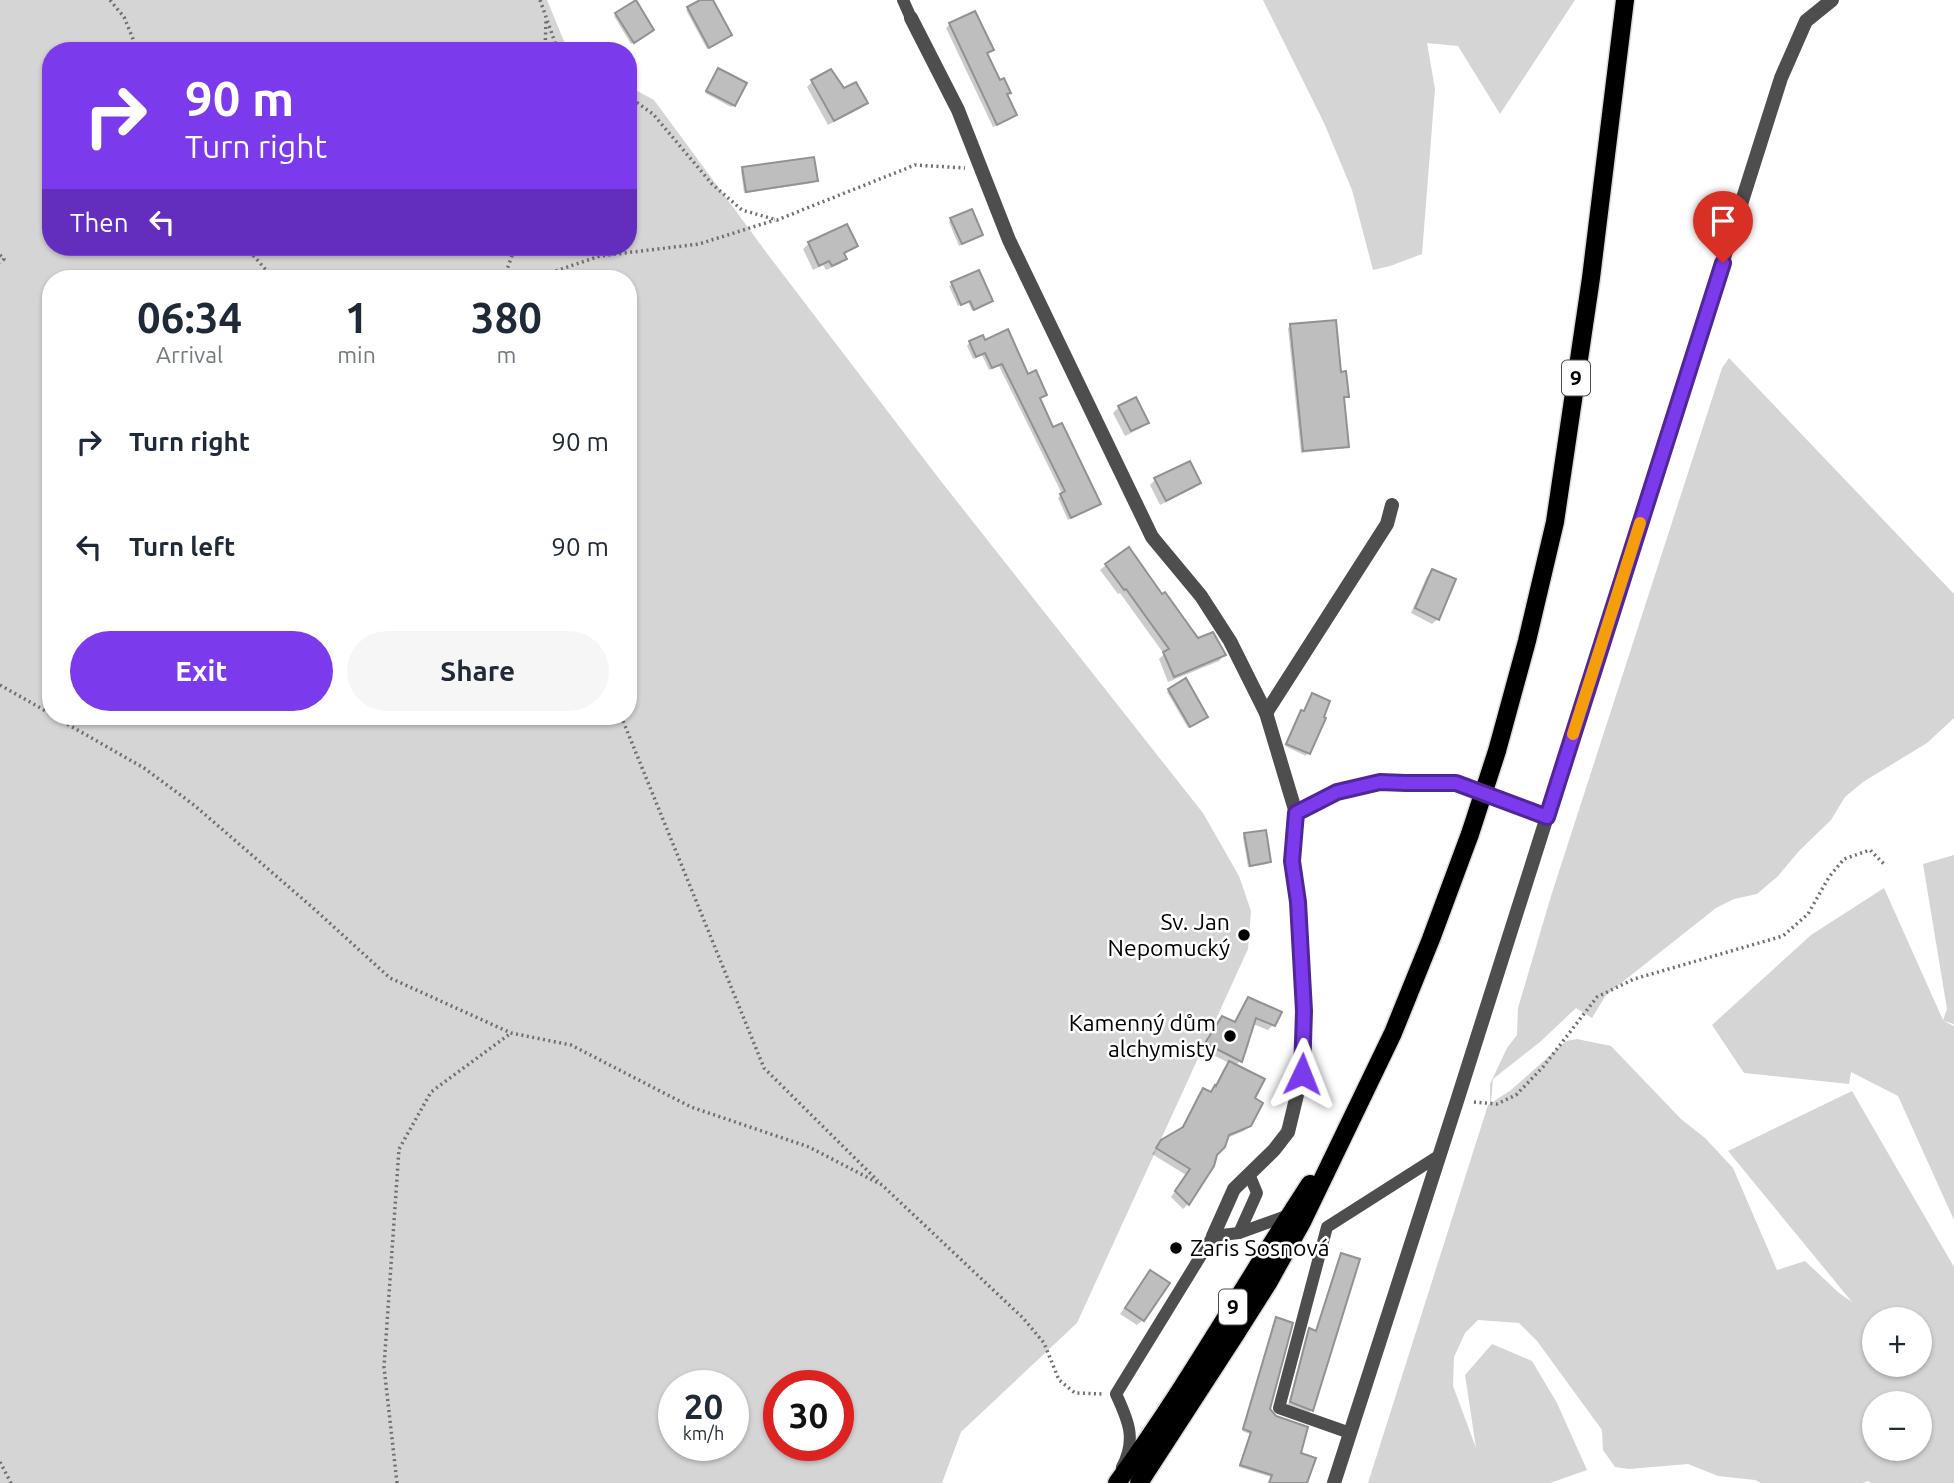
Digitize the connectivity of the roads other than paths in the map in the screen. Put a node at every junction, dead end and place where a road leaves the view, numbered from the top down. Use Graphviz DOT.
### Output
graph roads {
  1 [pos="904,0"];
  2 [pos="1625,0"];
  3 [pos="1832,0"];
  4 [pos="911,18"];
  5 [pos="1392,505"];
  6 [pos="1266,713"];
  7 [pos="1296,813"];
  8 [pos="1547,817"];
  9 [pos="1346,1128"];
  10 [pos="1440,1155"];
  11 [pos="1249,1174"];
  12 [pos="1289,1215"];
  13 [pos="1239,1233"];
  14 [pos="1213,1236"];
  15 [pos="1350,1433"];
  16 [pos="1115,1483"];
  17 [pos="1139,1483"];
  18 [pos="1334,1483"];
  1 -- 4 [label="lane"];
  2 -- 9 [label="main road, 9, bridge"];
  3 -- 8 [label="street"];
  4 -- 6 [label="street"];
  5 -- 6 [label="street"];
  6 -- 7 [label="street"];
  7 -- 8 [label="street"];
  7 -- 11 [label="street"];
  8 -- 10 [label="street"];
  9 -- 12 [label="main road, 9"];
  9 -- 17 [label="main road, 9"];
  10 -- 15 [label="street"];
  10 -- 15 [label="lane"];
  11 -- 13 [label="lane"];
  11 -- 14 [label="street"];
  12 -- 13 [label="lane"];
  12 -- 16 [label="main road, 9"];
  13 -- 14 [label="lane"];
  14 -- 16 [label="lane"];
  15 -- 18 [label="street"];
}
